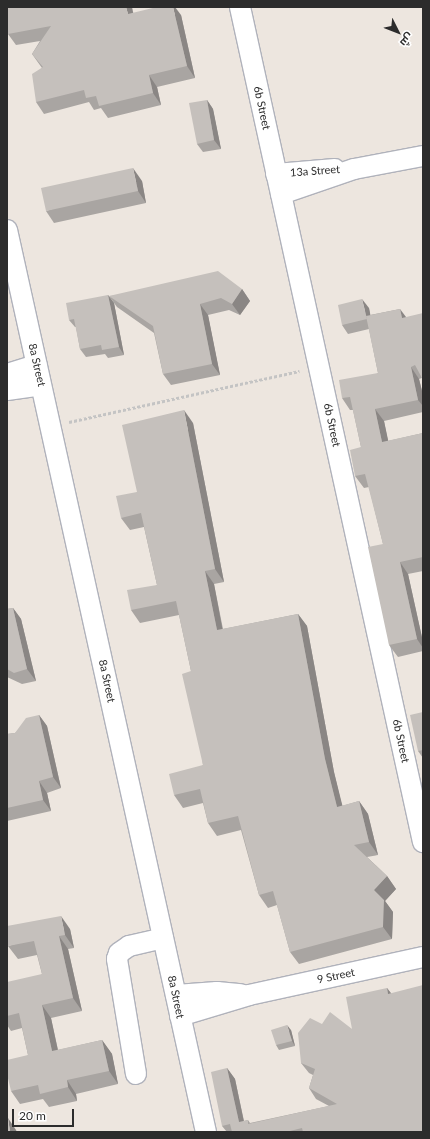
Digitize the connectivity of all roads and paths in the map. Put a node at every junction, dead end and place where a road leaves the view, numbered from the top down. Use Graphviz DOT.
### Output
graph roads {
  1 [pos="240,7"];
  2 [pos="420,155"];
  3 [pos="354,169"];
  4 [pos="276,174"];
  5 [pos="281,194"];
  6 [pos="7,230"];
  7 [pos="37,365"];
  8 [pos="319,366"];
  9 [pos="7,374"];
  10 [pos="41,385"];
  11 [pos="7,390"];
  12 [pos="50,426"];
  13 [pos="423,842"];
  14 [pos="163,938"];
  15 [pos="423,957"];
  16 [pos="176,995"];
  17 [pos="249,995"];
  18 [pos="180,1016"];
  19 [pos="136,1074"];
  20 [pos="206,1132"];
  1 -- 4 [label="street, 6b Street"];
  2 -- 3 [label="street, 13a Street"];
  3 -- 4 [label="street, 13a Street"];
  3 -- 5 [label="street, 13a Street"];
  4 -- 5 [label="street, 6b Street"];
  5 -- 8 [label="street, 6b Street"];
  6 -- 7 [label="street, 8a Street"];
  7 -- 9 [label="street"];
  7 -- 10 [label="street, 8a Street"];
  8 -- 12 [label="path"];
  8 -- 13 [label="street, 6b Street"];
  10 -- 11 [label="street"];
  10 -- 12 [label="street, 8a Street"];
  12 -- 14 [label="street, 8a Street"];
  14 -- 16 [label="street, 8a Street"];
  14 -- 19 [label="street"];
  15 -- 17 [label="street, 9 Street"];
  16 -- 17 [label="street, 9 Street"];
  16 -- 18 [label="street, 8a Street"];
  17 -- 18 [label="street, 9 Street"];
  18 -- 20 [label="street, 8a Street"];
}
